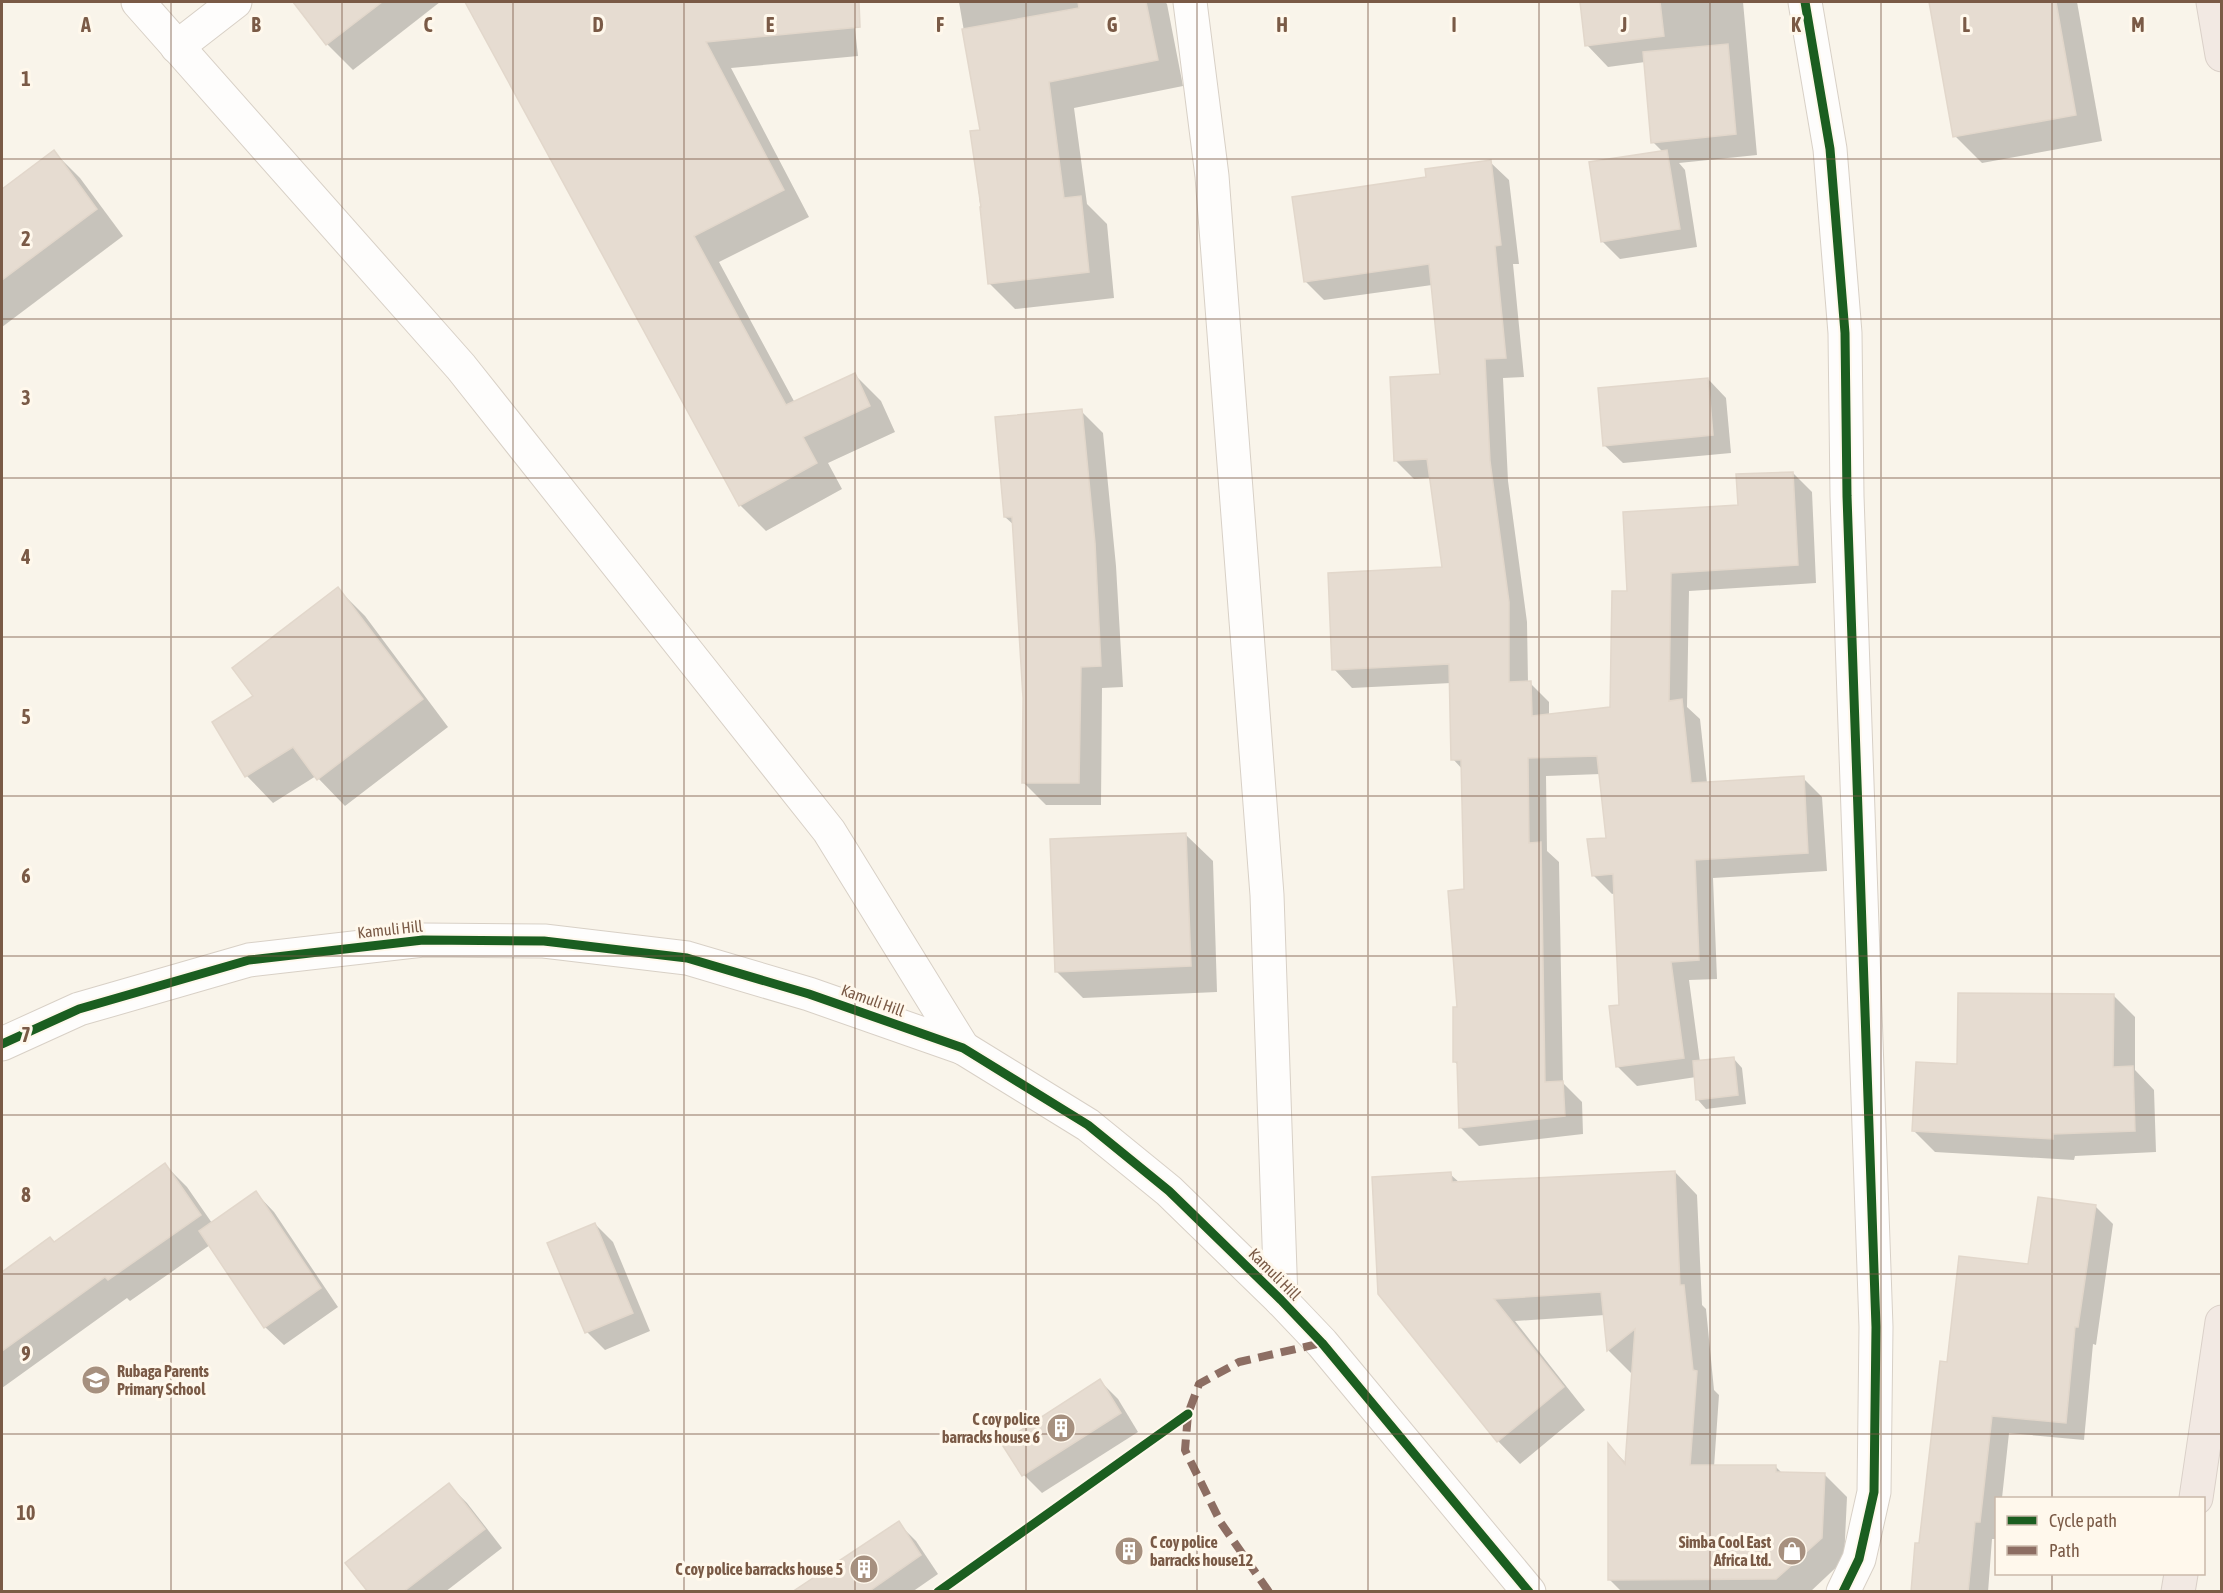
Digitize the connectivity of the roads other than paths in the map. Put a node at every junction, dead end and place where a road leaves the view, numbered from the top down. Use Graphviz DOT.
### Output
graph roads {
  1 [pos="138,2"];
  2 [pos="235,2"];
  3 [pos="1190,2"];
  4 [pos="1805,2"];
  5 [pos="2213,2"];
  6 [pos="177,47"];
  7 [pos="2222,55"];
  8 [pos="2,1044"];
  9 [pos="963,1048"];
  10 [pos="1281,1300"];
  11 [pos="2222,1322"];
  12 [pos="2196,1497"];
  13 [pos="2181,1575"];
  14 [pos="1529,1592"];
  15 [pos="1843,1592"];
  16 [pos="2178,1592"];
  1 -- 6 [label="street"];
  2 -- 6 [label="street"];
  3 -- 10 [label="street"];
  4 -- 15 [label="street"];
  5 -- 7 [label="highway"];
  6 -- 9 [label="street"];
  8 -- 9 [label="street, Kamuli Hill"];
  9 -- 10 [label="street, Kamuli Hill"];
  10 -- 14 [label="street, Kamuli Hill"];
  11 -- 12 [label="highway"];
  13 -- 16 [label="highway"];
}
